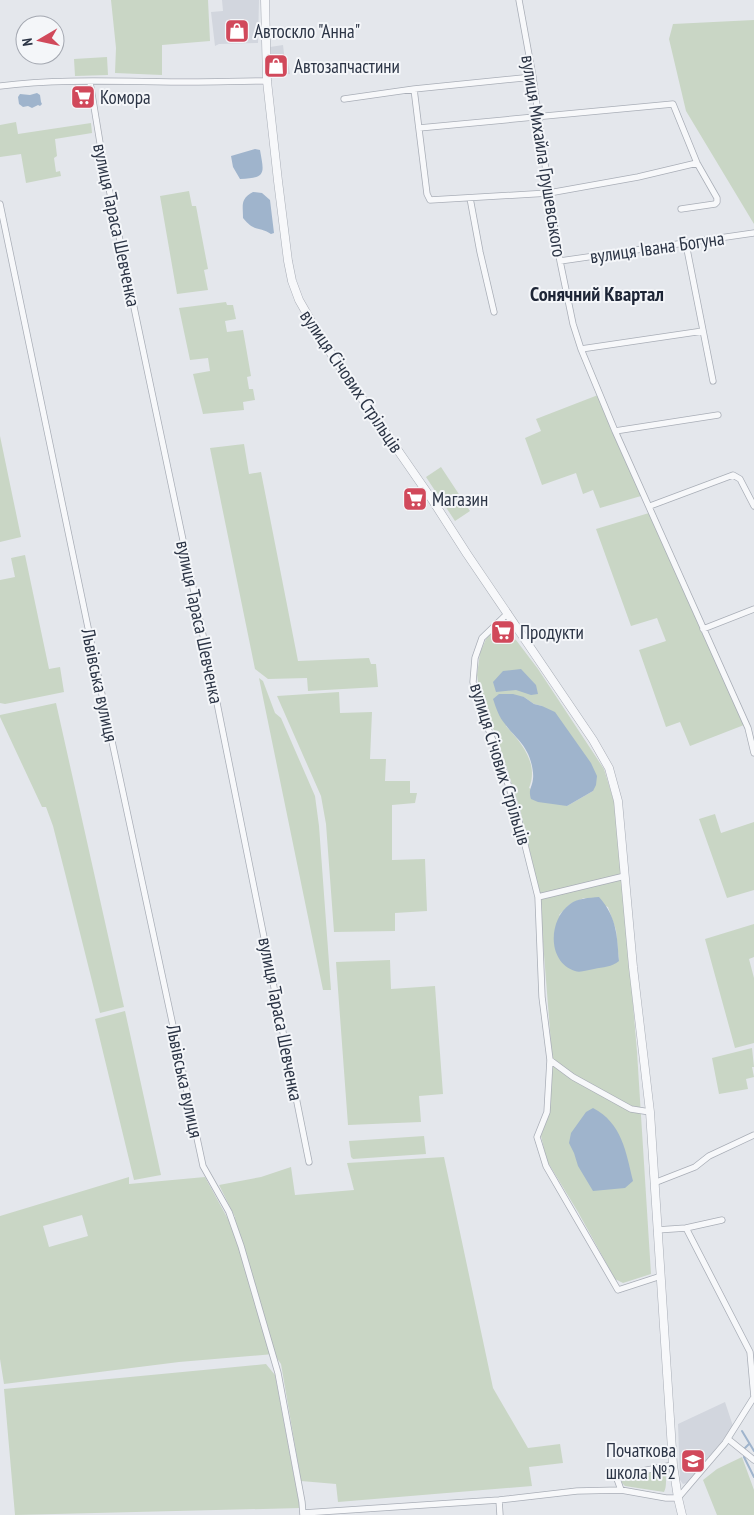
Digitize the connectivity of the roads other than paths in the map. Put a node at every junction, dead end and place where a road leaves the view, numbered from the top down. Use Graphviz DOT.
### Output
graph roads {
  1 [pos="266,0"];
  2 [pos="519,0"];
  3 [pos="533,77"];
  4 [pos="267,81"];
  5 [pos="90,82"];
  6 [pos="0,86"];
  7 [pos="414,90"];
  8 [pos="344,99"];
  9 [pos="538,117"];
  10 [pos="418,128"];
  11 [pos="697,163"];
  12 [pos="549,193"];
  13 [pos="470,198"];
  14 [pos="0,204"];
  15 [pos="681,209"];
  16 [pos="754,233"];
  17 [pos="686,244"];
  18 [pos="560,261"];
  19 [pos="494,312"];
  20 [pos="703,331"];
  21 [pos="581,349"];
  22 [pos="712,381"];
  23 [pos="718,415"];
  24 [pos="616,431"];
  25 [pos="650,506"];
  26 [pos="754,506"];
  27 [pos="754,609"];
  28 [pos="508,613"];
  29 [pos="703,628"];
  30 [pos="754,752"];
  31 [pos="625,876"];
  32 [pos="538,897"];
  33 [pos="550,1060"];
  34 [pos="650,1112"];
  35 [pos="754,1134"];
  36 [pos="309,1162"];
  37 [pos="654,1183"];
  38 [pos="722,1220"];
  39 [pos="686,1228"];
  40 [pos="657,1230"];
  41 [pos="661,1276"];
  42 [pos="754,1398"];
  43 [pos="728,1439"];
  44 [pos="754,1460"];
  45 [pos="673,1465"];
  46 [pos="621,1490"];
  47 [pos="678,1498"];
  48 [pos="499,1500"];
  49 [pos="303,1514"];
  50 [pos="500,1515"];
  51 [pos="682,1515"];
  1 -- 4 [label="street, вулиця Січових Стрільців"];
  2 -- 3 [label="street, вулиця Михайла Грушевського"];
  3 -- 7 [label="street"];
  3 -- 9 [label="street, вулиця Михайла Грушевського"];
  4 -- 5 [label="street"];
  4 -- 28 [label="street, вулиця Січових Стрільців"];
  5 -- 6 [label="street"];
  5 -- 36 [label="street, вулиця Тараса Шевченка"];
  7 -- 8 [label="street"];
  7 -- 10 [label="street"];
  9 -- 10 [label="street"];
  9 -- 11 [label="street"];
  9 -- 12 [label="street, вулиця Михайла Грушевського"];
  10 -- 13 [label="street"];
  11 -- 12 [label="street"];
  11 -- 15 [label="street"];
  12 -- 13 [label="street"];
  12 -- 18 [label="street, вулиця Михайла Грушевського"];
  13 -- 19 [label="street"];
  14 -- 49 [label="street, Львівська вулиця"];
  16 -- 17 [label="street, вулиця Івана Богуна"];
  17 -- 18 [label="street, вулиця Івана Богуна"];
  17 -- 20 [label="street"];
  18 -- 21 [label="street, вулиця Михайла Грушевського"];
  20 -- 21 [label="street"];
  20 -- 22 [label="street"];
  21 -- 24 [label="street, вулиця Михайла Грушевського"];
  23 -- 24 [label="street"];
  24 -- 25 [label="street, вулиця Михайла Грушевського"];
  25 -- 26 [label="street"];
  25 -- 29 [label="street, вулиця Михайла Грушевського"];
  27 -- 29 [label="street"];
  28 -- 31 [label="street, вулиця Січових Стрільців"];
  28 -- 32 [label="street, вулиця Січових Стрільців"];
  29 -- 30 [label="street, вулиця Михайла Грушевського"];
  31 -- 32 [label="street"];
  31 -- 34 [label="street, вулиця Січових Стрільців"];
  32 -- 33 [label="street, вулиця Січових Стрільців"];
  33 -- 34 [label="street"];
  33 -- 41 [label="street, вулиця Січових Стрільців"];
  34 -- 37 [label="street, вулиця Січових Стрільців"];
  35 -- 37 [label="street"];
  37 -- 40 [label="street, вулиця Січових Стрільців"];
  38 -- 39 [label="street"];
  39 -- 40 [label="street"];
  39 -- 42 [label="street"];
  40 -- 41 [label="street, вулиця Січових Стрільців"];
  41 -- 45 [label="street, вулиця Січових Стрільців"];
  42 -- 43 [label="street"];
  43 -- 44 [label="street"];
  43 -- 47 [label="street"];
  45 -- 46 [label="street"];
  45 -- 47 [label="street, вулиця Січових Стрільців"];
  46 -- 47 [label="street"];
  46 -- 48 [label="street"];
  47 -- 51 [label="street, вулиця Січових Стрільців"];
  48 -- 49 [label="street"];
  48 -- 50 [label="street"];
}
